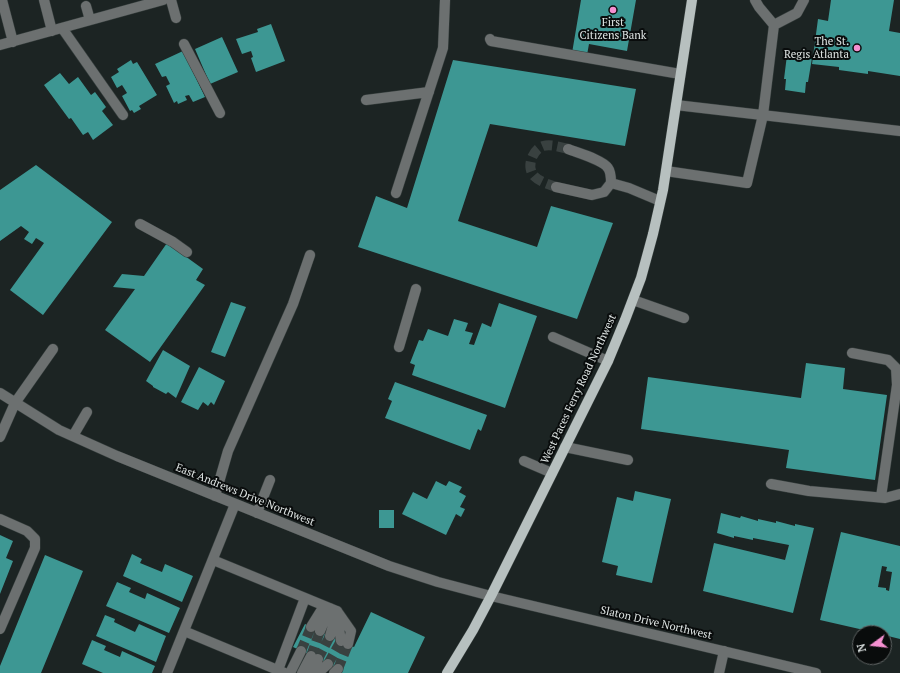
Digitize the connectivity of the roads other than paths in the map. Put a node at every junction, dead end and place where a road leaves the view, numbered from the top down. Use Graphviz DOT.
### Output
graph roads {
  1 [pos="2,0"];
  2 [pos="44,0"];
  3 [pos="163,0"];
  4 [pos="172,0"];
  5 [pos="445,0"];
  6 [pos="692,0"];
  7 [pos="755,0"];
  8 [pos="804,0"];
  9 [pos="134,4"];
  10 [pos="86,6"];
  11 [pos="176,18"];
  12 [pos="90,20"];
  13 [pos="774,25"];
  14 [pos="57,29"];
  15 [pos="490,39"];
  16 [pos="13,42"];
  17 [pos="184,44"];
  18 [pos="0,46"];
  19 [pos="680,74"];
  20 [pos="429,92"];
  21 [pos="366,100"];
  22 [pos="676,104"];
  23 [pos="220,113"];
  24 [pos="123,115"];
  25 [pos="763,115"];
  26 [pos="900,131"];
  27 [pos="568,149"];
  28 [pos="666,171"];
  29 [pos="612,183"];
  30 [pos="556,187"];
  31 [pos="396,193"];
  32 [pos="660,201"];
  33 [pos="140,224"];
  34 [pos="187,252"];
  35 [pos="310,255"];
  36 [pos="416,290"];
  37 [pos="633,300"];
  38 [pos="684,318"];
  39 [pos="552,337"];
  40 [pos="399,347"];
  41 [pos="53,349"];
  42 [pos="852,353"];
  43 [pos="608,361"];
  44 [pos="0,393"];
  45 [pos="16,403"];
  46 [pos="87,412"];
  47 [pos="74,436"];
  48 [pos="0,437"];
  49 [pos="565,447"];
  50 [pos="628,460"];
  51 [pos="524,461"];
  52 [pos="552,473"];
  53 [pos="270,480"];
  54 [pos="771,484"];
  55 [pos="900,494"];
  56 [pos="215,496"];
  57 [pos="881,497"];
  58 [pos="235,504"];
  59 [pos="257,513"];
  60 [pos="0,519"];
  61 [pos="212,560"];
  62 [pos="491,596"];
  63 [pos="305,598"];
  64 [pos="330,608"];
  65 [pos="0,629"];
  66 [pos="316,629"];
  67 [pos="184,631"];
  68 [pos="330,636"];
  69 [pos="344,643"];
  70 [pos="301,651"];
  71 [pos="724,651"];
  72 [pos="328,664"];
  73 [pos="282,672"];
  74 [pos="167,673"];
  75 [pos="290,673"];
  76 [pos="302,673"];
  77 [pos="312,673"];
  78 [pos="318,673"];
  79 [pos="447,673"];
  80 [pos="719,673"];
  81 [pos="816,673"];
  1 -- 16 [label="street"];
  2 -- 14 [label="street"];
  3 -- 9 [label="street"];
  4 -- 11 [label="street"];
  5 -- 20 [label="street"];
  6 -- 19 [label="main road, West Paces Ferry Road Northwest"];
  7 -- 13 [label="street"];
  8 -- 13 [label="street"];
  9 -- 12 [label="street"];
  10 -- 12 [label="street"];
  12 -- 14 [label="street"];
  13 -- 25 [label="street"];
  14 -- 16 [label="street"];
  14 -- 24 [label="street"];
  15 -- 19 [label="street"];
  16 -- 18 [label="street"];
  17 -- 23 [label="street"];
  19 -- 22 [label="main road, West Paces Ferry Road Northwest"];
  20 -- 21 [label="street"];
  20 -- 31 [label="street"];
  22 -- 25 [label="street"];
  22 -- 28 [label="main road, West Paces Ferry Road Northwest"];
  25 -- 26 [label="street"];
  25 -- 28 [label="street"];
  27 -- 29 [label="street"];
  28 -- 32 [label="main road, West Paces Ferry Road Northwest"];
  29 -- 30 [label="street"];
  29 -- 32 [label="street"];
  32 -- 37 [label="main road, West Paces Ferry Road Northwest"];
  33 -- 34 [label="street"];
  35 -- 56 [label="street"];
  36 -- 40 [label="street"];
  37 -- 38 [label="street"];
  37 -- 43 [label="main road, West Paces Ferry Road Northwest"];
  39 -- 43 [label="street"];
  41 -- 45 [label="street"];
  42 -- 57 [label="street"];
  43 -- 49 [label="main road, West Paces Ferry Road Northwest"];
  44 -- 45 [label="street, East Andrews Drive Northwest"];
  45 -- 47 [label="street, East Andrews Drive Northwest"];
  45 -- 48 [label="street"];
  46 -- 47 [label="street"];
  47 -- 56 [label="street, East Andrews Drive Northwest"];
  49 -- 50 [label="street"];
  49 -- 52 [label="main road, West Paces Ferry Road Northwest"];
  51 -- 52 [label="street"];
  52 -- 62 [label="main road, West Paces Ferry Road Northwest"];
  53 -- 59 [label="street"];
  54 -- 57 [label="street"];
  55 -- 57 [label="street"];
  56 -- 58 [label="street, East Andrews Drive Northwest"];
  58 -- 59 [label="street, East Andrews Drive Northwest"];
  58 -- 61 [label="street"];
  59 -- 62 [label="street, East Andrews Drive Northwest"];
  60 -- 65 [label="street"];
  61 -- 63 [label="street"];
  61 -- 67 [label="street"];
  62 -- 71 [label="street, Slaton Drive Northwest"];
  62 -- 79 [label="main road, West Paces Ferry Road Northwest"];
  63 -- 64 [label="street"];
  63 -- 73 [label="street"];
  64 -- 66 [label="street"];
  64 -- 68 [label="street"];
  64 -- 69 [label="street"];
  67 -- 73 [label="street"];
  67 -- 74 [label="street"];
  70 -- 75 [label="street"];
  71 -- 80 [label="street"];
  71 -- 81 [label="street, Slaton Drive Northwest"];
  72 -- 78 [label="street"];
  76 -- 77 [label="street"];
}
